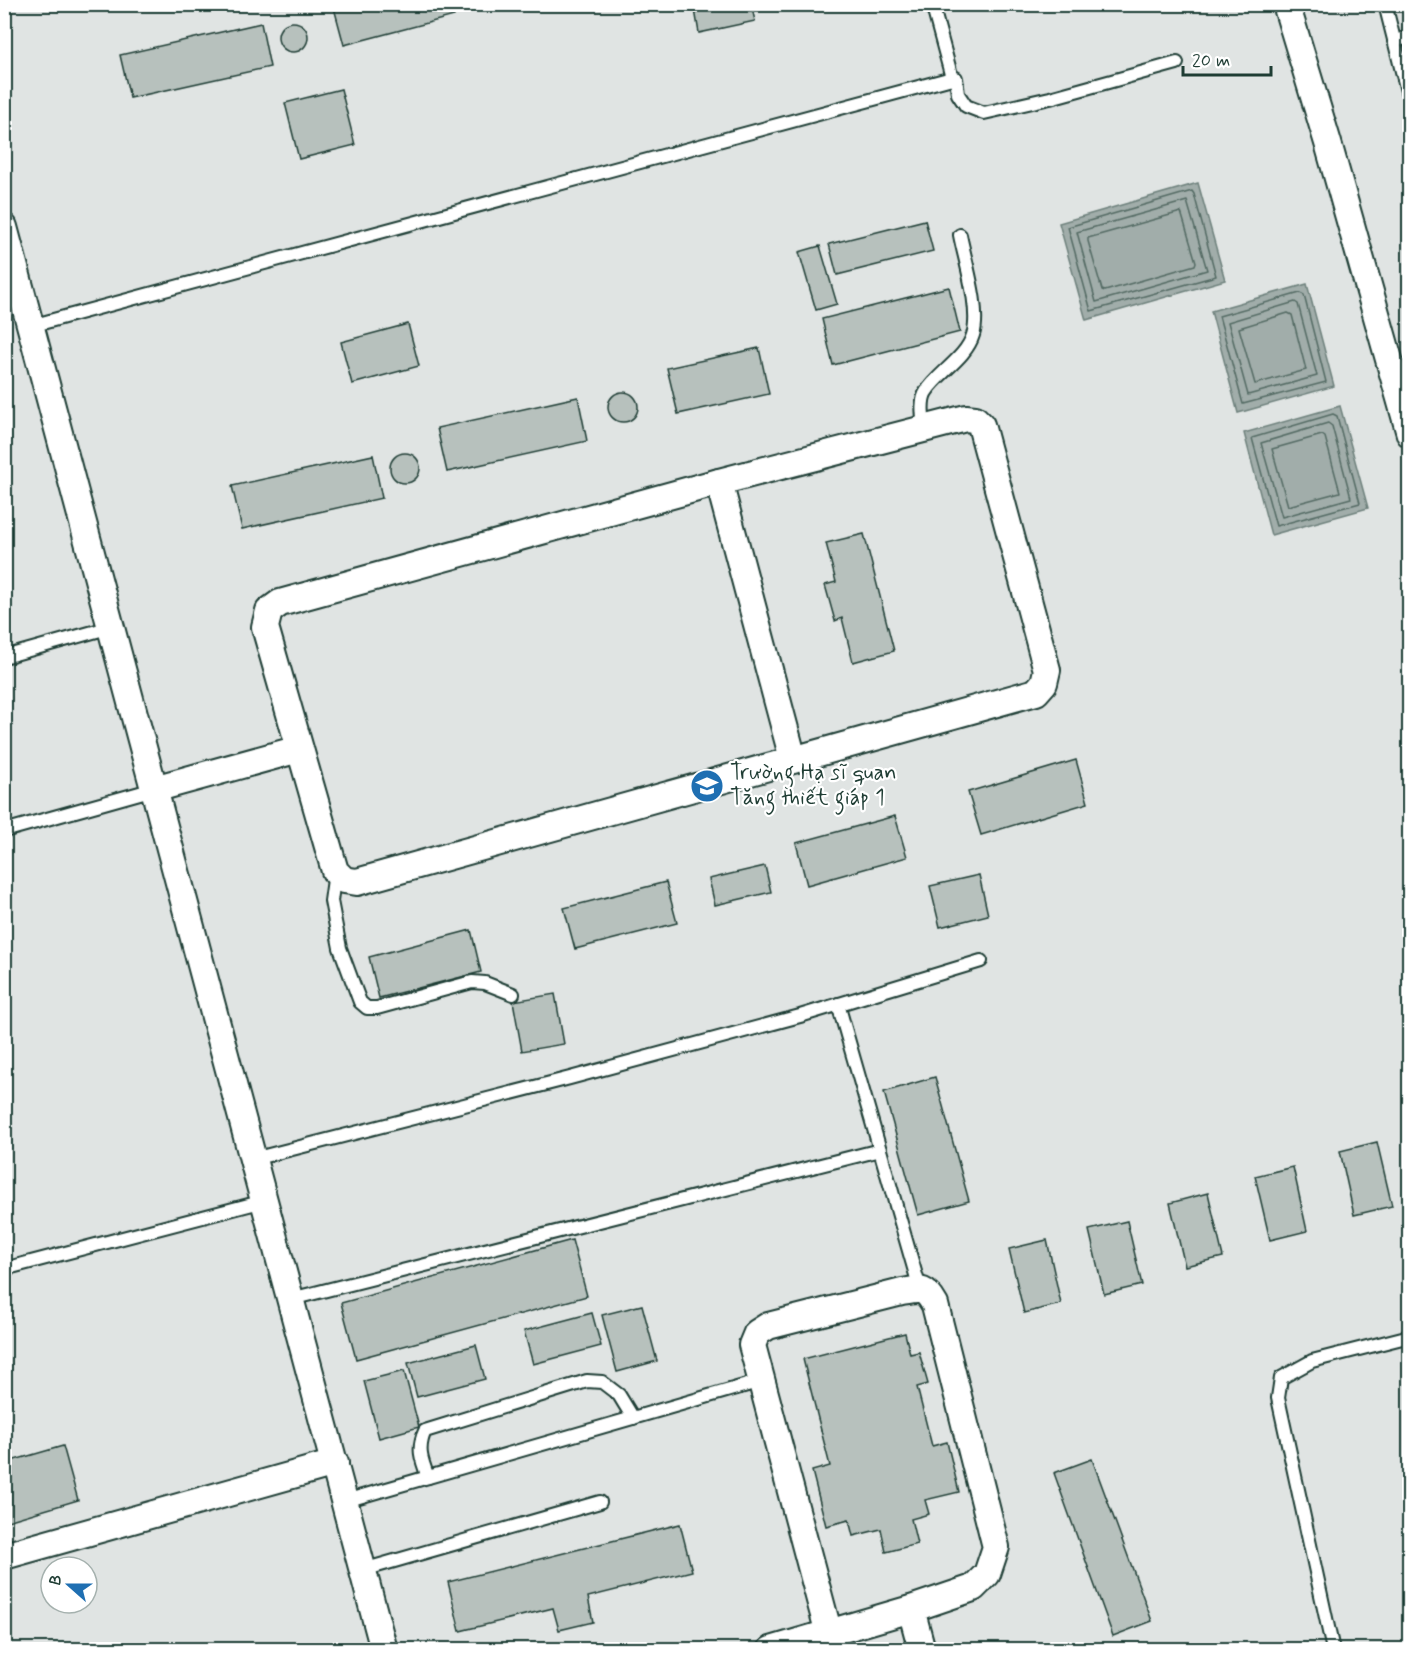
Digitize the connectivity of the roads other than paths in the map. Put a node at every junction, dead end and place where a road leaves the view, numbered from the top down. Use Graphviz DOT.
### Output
graph roads {
  1 [pos="932,4"];
  2 [pos="1286,4"];
  3 [pos="1385,4"];
  4 [pos="1410,37"];
  5 [pos="1394,40"];
  6 [pos="1178,63"];
  7 [pos="952,78"];
  8 [pos="1410,103"];
  9 [pos="4,227"];
  10 [pos="960,235"];
  11 [pos="31,326"];
  12 [pos="924,428"];
  13 [pos="1410,434"];
  14 [pos="719,482"];
  15 [pos="111,627"];
  16 [pos="4,657"];
  17 [pos="299,749"];
  18 [pos="793,759"];
  19 [pos="154,789"];
  20 [pos="4,831"];
  21 [pos="335,871"];
  22 [pos="981,961"];
  23 [pos="513,994"];
  24 [pos="838,1004"];
  25 [pos="880,1150"];
  26 [pos="253,1159"];
  27 [pos="264,1201"];
  28 [pos="4,1269"];
  29 [pos="920,1289"];
  30 [pos="291,1299"];
  31 [pos="1410,1336"];
  32 [pos="761,1381"];
  33 [pos="633,1418"];
  34 [pos="335,1463"];
  35 [pos="428,1477"];
  36 [pos="345,1501"];
  37 [pos="600,1502"];
  38 [pos="4,1556"];
  39 [pos="363,1570"];
  40 [pos="911,1609"];
  41 [pos="829,1634"];
  42 [pos="384,1650"];
  43 [pos="771,1650"];
  44 [pos="922,1650"];
  45 [pos="1333,1650"];
  1 -- 7 [label="lane"];
  2 -- 13 [label="street"];
  3 -- 5 [label="lane"];
  4 -- 5 [label="lane"];
  5 -- 8 [label="lane"];
  6 -- 7 [label="lane"];
  7 -- 11 [label="lane"];
  9 -- 11 [label="street"];
  10 -- 12 [label="lane"];
  11 -- 15 [label="street"];
  12 -- 14 [label="street"];
  12 -- 18 [label="street"];
  14 -- 17 [label="street"];
  14 -- 18 [label="street"];
  15 -- 16 [label="lane"];
  15 -- 19 [label="street"];
  17 -- 19 [label="street"];
  17 -- 21 [label="street"];
  18 -- 21 [label="street"];
  19 -- 20 [label="lane"];
  19 -- 26 [label="street"];
  21 -- 23 [label="lane"];
  22 -- 24 [label="lane"];
  24 -- 25 [label="lane"];
  24 -- 26 [label="lane"];
  25 -- 29 [label="lane"];
  25 -- 30 [label="lane"];
  26 -- 27 [label="street"];
  27 -- 28 [label="lane"];
  27 -- 30 [label="street"];
  29 -- 32 [label="street"];
  29 -- 40 [label="street"];
  30 -- 34 [label="street"];
  31 -- 45 [label="lane"];
  32 -- 33 [label="lane"];
  32 -- 41 [label="street"];
  33 -- 35 [label="lane"];
  33 -- 35 [label="lane"];
  34 -- 36 [label="street"];
  34 -- 38 [label="street"];
  35 -- 36 [label="lane"];
  36 -- 39 [label="street"];
  37 -- 39 [label="lane"];
  39 -- 42 [label="street"];
  40 -- 41 [label="street"];
  40 -- 44 [label="street"];
  41 -- 43 [label="street"];
}
